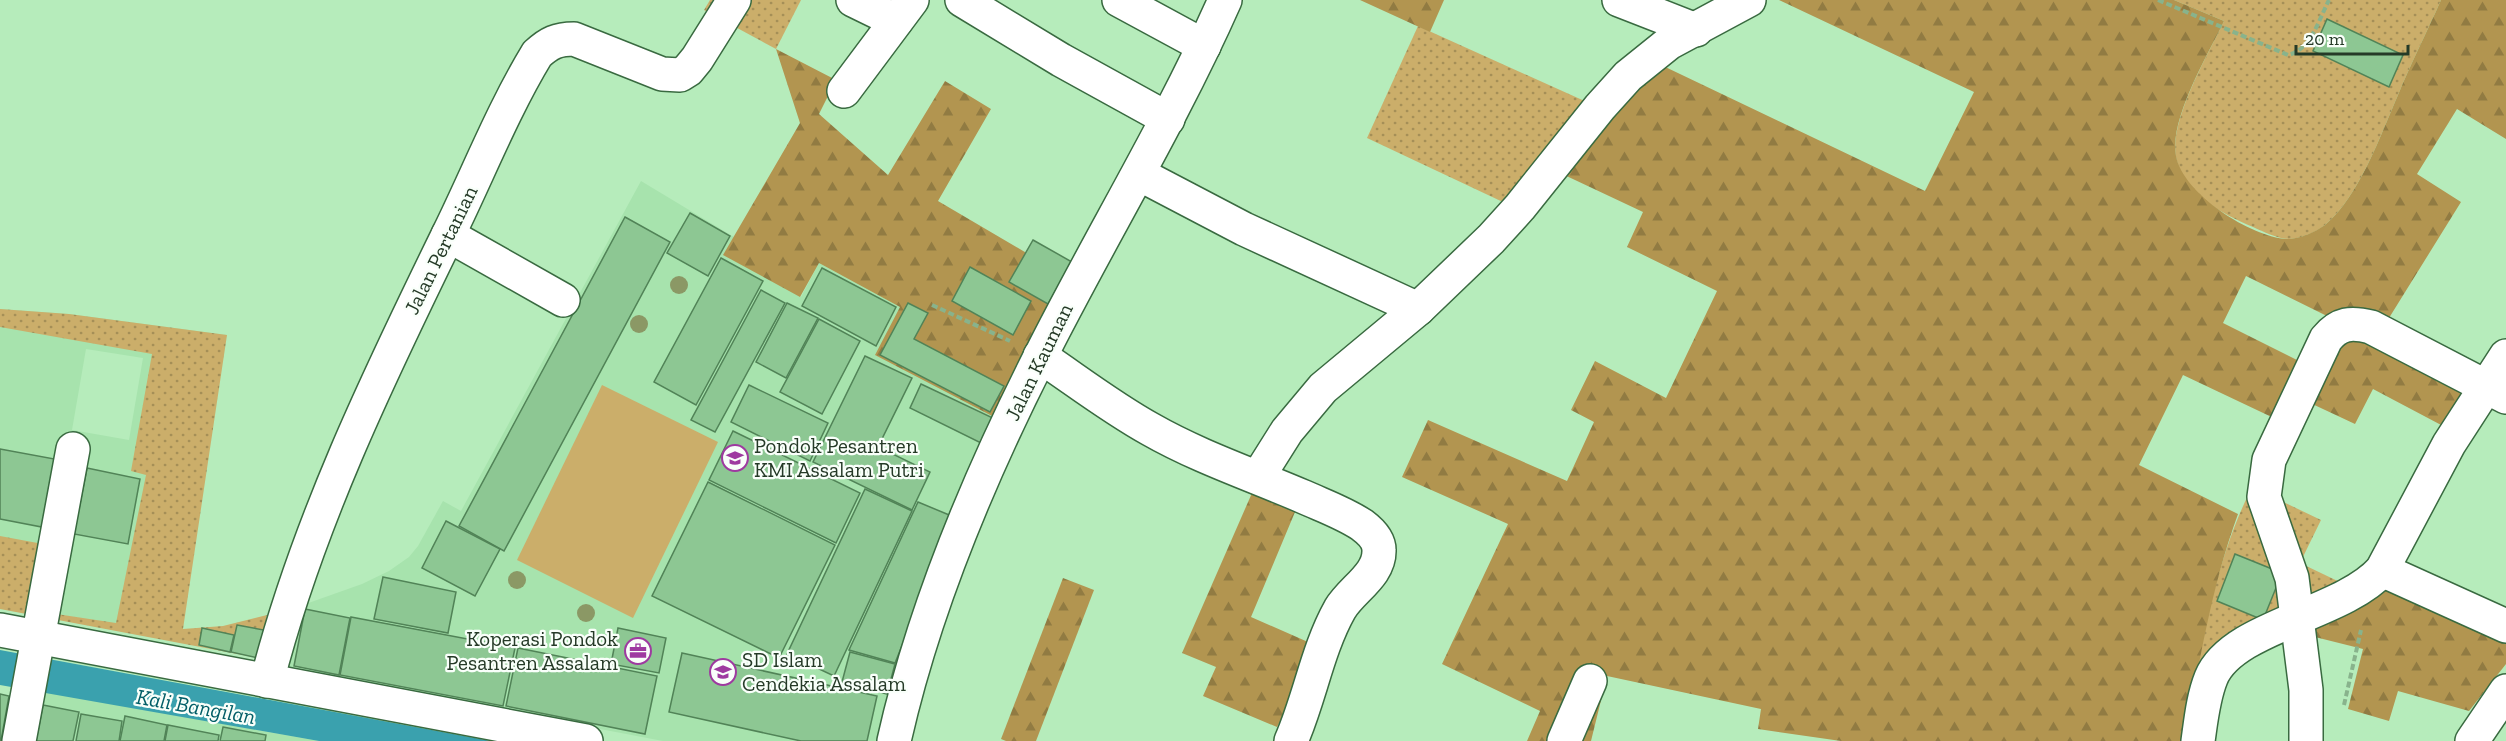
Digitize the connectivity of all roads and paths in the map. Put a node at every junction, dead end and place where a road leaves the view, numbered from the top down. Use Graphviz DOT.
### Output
graph roads {
  1 [pos="854,0"];
  2 [pos="962,0"];
  3 [pos="1119,0"];
  4 [pos="1225,0"];
  5 [pos="1619,0"];
  6 [pos="1749,0"];
  7 [pos="2158,0"];
  8 [pos="2329,0"];
  9 [pos="729,9"];
  10 [pos="904,10"];
  11 [pos="1696,30"];
  12 [pos="1204,46"];
  13 [pos="844,91"];
  14 [pos="1168,119"];
  15 [pos="1139,174"];
  16 [pos="448,235"];
  17 [pos="563,300"];
  18 [pos="932,305"];
  19 [pos="1418,309"];
  20 [pos="1040,356"];
  21 [pos="2506,356"];
  22 [pos="2496,391"];
  23 [pos="73,448"];
  24 [pos="1258,477"];
  25 [pos="2376,576"];
  26 [pos="2297,620"];
  27 [pos="2506,626"];
  28 [pos="0,630"];
  29 [pos="37,643"];
  30 [pos="267,681"];
  31 [pos="1590,681"];
  32 [pos="2506,691"];
  33 [pos="2343,712"];
  34 [pos="495,733"];
  35 [pos="19,741"];
  36 [pos="586,741"];
  37 [pos="894,741"];
  38 [pos="1291,741"];
  39 [pos="1564,741"];
  40 [pos="2198,741"];
  41 [pos="2306,741"];
  42 [pos="2472,741"];
  1 -- 10 [label="street"];
  2 -- 14 [label="street"];
  3 -- 12 [label="street"];
  4 -- 12 [label="street, Jalan Kauman"];
  5 -- 11 [label="street"];
  6 -- 11 [label="street"];
  7 -- 8 [label="path"];
  9 -- 16 [label="street, Jalan Pertanian"];
  10 -- 13 [label="street"];
  11 -- 19 [label="street"];
  12 -- 14 [label="street, Jalan Kauman"];
  14 -- 15 [label="street, Jalan Kauman"];
  15 -- 19 [label="street"];
  15 -- 20 [label="street, Jalan Kauman"];
  16 -- 17 [label="street"];
  16 -- 30 [label="street, Jalan Pertanian"];
  18 -- 20 [label="path"];
  19 -- 24 [label="street"];
  20 -- 24 [label="street"];
  20 -- 37 [label="street, Jalan Kauman"];
  21 -- 22 [label="street"];
  22 -- 25 [label="street"];
  22 -- 26 [label="street"];
  23 -- 29 [label="street"];
  24 -- 38 [label="street"];
  25 -- 26 [label="street"];
  25 -- 27 [label="street"];
  25 -- 33 [label="path"];
  26 -- 40 [label="street"];
  26 -- 41 [label="street"];
  28 -- 29 [label="street"];
  29 -- 30 [label="street"];
  29 -- 35 [label="street"];
  30 -- 34 [label="street"];
  31 -- 39 [label="street"];
  32 -- 42 [label="street"];
  34 -- 36 [label="street"];
}
